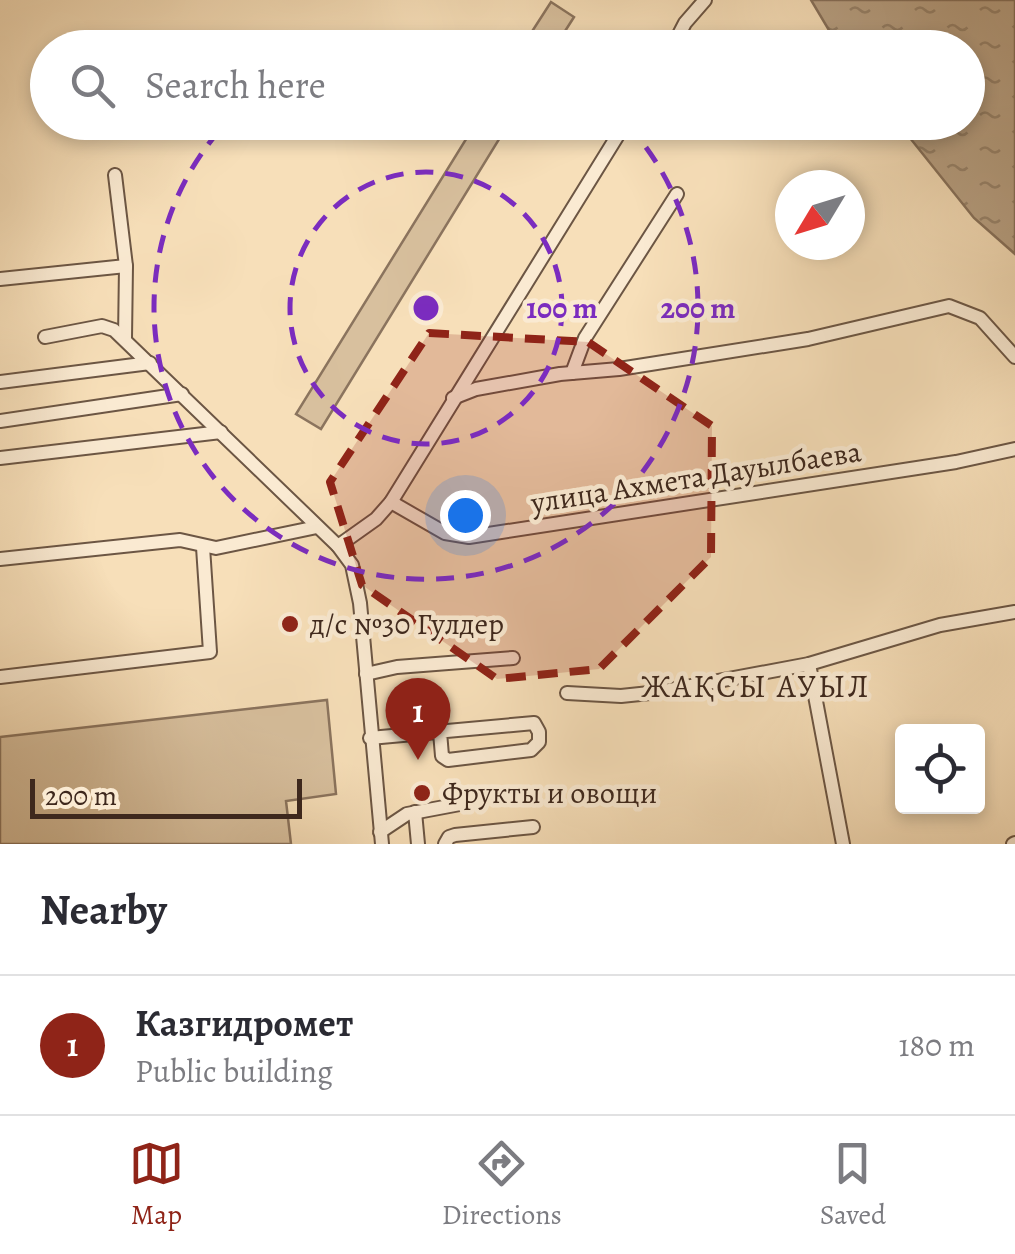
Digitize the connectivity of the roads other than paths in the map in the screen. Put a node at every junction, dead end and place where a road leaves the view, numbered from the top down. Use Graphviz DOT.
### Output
graph roads {
  1 [pos="705,0"];
  2 [pos="682,30"];
  3 [pos="615,140"];
  4 [pos="115,176"];
  5 [pos="677,194"];
  6 [pos="126,266"];
  7 [pos="0,279"];
  8 [pos="46,337"];
  9 [pos="125,338"];
  10 [pos="1015,357"];
  11 [pos="150,363"];
  12 [pos="572,373"];
  13 [pos="0,382"];
  14 [pos="182,394"];
  15 [pos="453,398"];
  16 [pos="0,421"];
  17 [pos="220,432"];
  18 [pos="1015,449"];
  19 [pos="0,458"];
  20 [pos="392,502"];
  21 [pos="317,527"];
  22 [pos="338,546"];
  23 [pos="203,547"];
  24 [pos="0,560"];
  25 [pos="1015,612"];
  26 [pos="513,658"];
  27 [pos="809,664"];
  28 [pos="366,674"];
  29 [pos="0,677"];
  30 [pos="567,694"];
  31 [pos="440,732"];
  32 [pos="370,738"];
  33 [pos="460,804"];
  34 [pos="415,812"];
  35 [pos="533,827"];
  36 [pos="381,838"];
  37 [pos="418,844"];
  38 [pos="446,844"];
  39 [pos="843,844"];
  1 -- 2 [label="street"];
  3 -- 15 [label="street"];
  4 -- 6 [label="street"];
  5 -- 12 [label="street"];
  6 -- 7 [label="street"];
  6 -- 9 [label="street"];
  8 -- 9 [label="street"];
  9 -- 11 [label="street"];
  10 -- 12 [label="street"];
  11 -- 13 [label="street"];
  11 -- 14 [label="street"];
  12 -- 15 [label="street"];
  14 -- 16 [label="street"];
  14 -- 17 [label="street"];
  15 -- 20 [label="street"];
  17 -- 19 [label="street"];
  17 -- 21 [label="street"];
  18 -- 20 [label="street, улица Ахмета Дауылбаева"];
  20 -- 22 [label="street"];
  21 -- 22 [label="street"];
  21 -- 23 [label="street"];
  22 -- 28 [label="street"];
  23 -- 24 [label="street"];
  23 -- 29 [label="street"];
  25 -- 27 [label="street"];
  26 -- 28 [label="street"];
  27 -- 30 [label="street"];
  27 -- 39 [label="street"];
  28 -- 32 [label="street"];
  31 -- 31 [label="street"];
  31 -- 32 [label="street"];
  32 -- 36 [label="street"];
  33 -- 34 [label="street"];
  34 -- 36 [label="street"];
  34 -- 37 [label="street"];
  35 -- 38 [label="street"];
}
